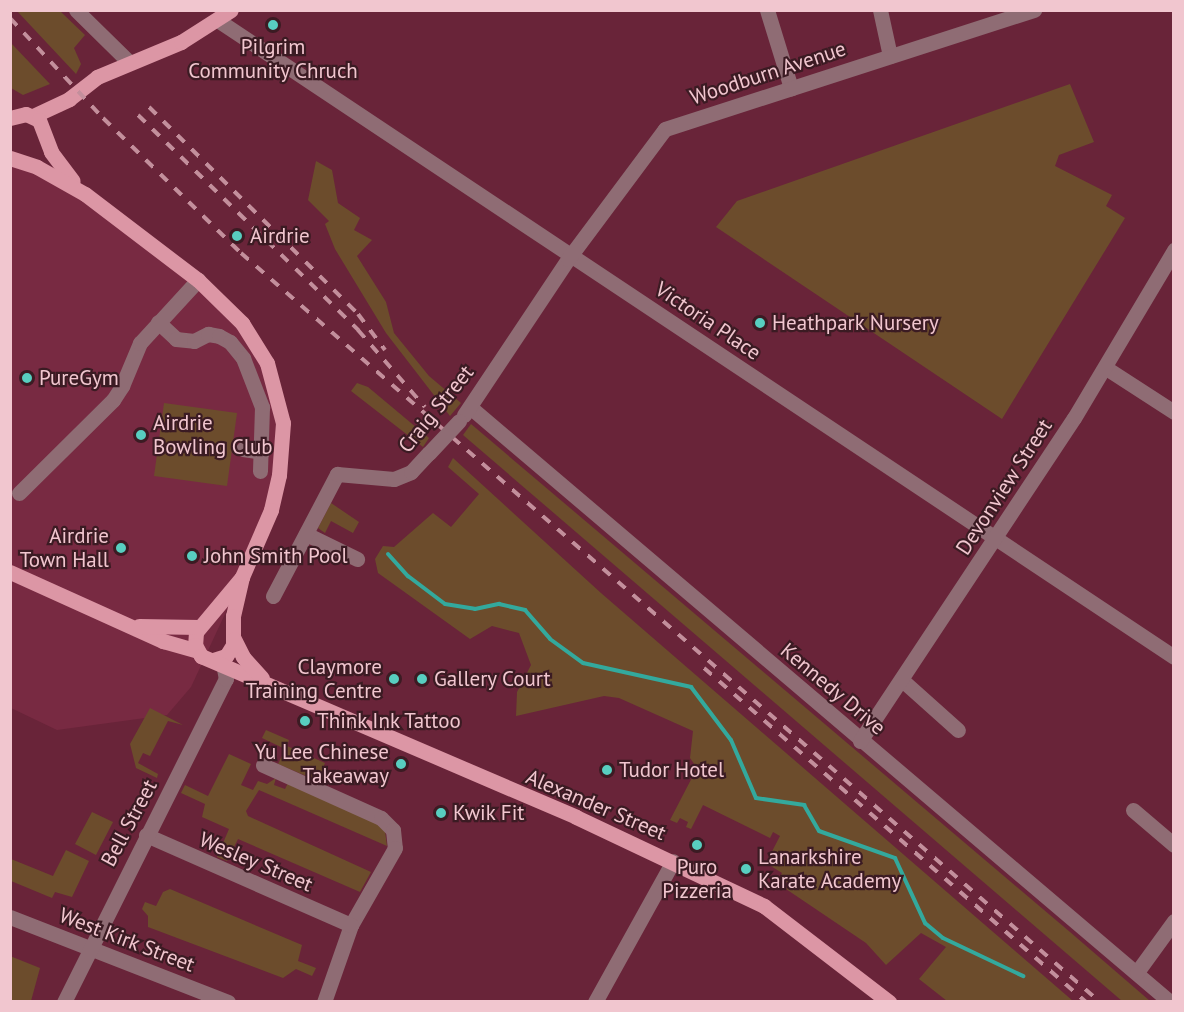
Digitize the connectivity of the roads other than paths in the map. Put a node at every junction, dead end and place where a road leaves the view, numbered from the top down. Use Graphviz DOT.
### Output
graph roads {
  1 [pos="76,10"];
  2 [pos="231,10"];
  3 [pos="767,10"];
  4 [pos="880,10"];
  5 [pos="1034,10"];
  6 [pos="219,21"];
  7 [pos="890,56"];
  8 [pos="129,62"];
  9 [pos="791,88"];
  10 [pos="69,99"];
  11 [pos="18,114"];
  12 [pos="47,139"];
  13 [pos="15,160"];
  14 [pos="85,195"];
  15 [pos="1173,250"];
  16 [pos="573,255"];
  17 [pos="198,280"];
  18 [pos="158,322"];
  19 [pos="1106,368"];
  20 [pos="470,407"];
  21 [pos="1173,412"];
  22 [pos="243,449"];
  23 [pos="262,452"];
  24 [pos="260,471"];
  25 [pos="19,493"];
  26 [pos="306,534"];
  27 [pos="996,539"];
  28 [pos="357,558"];
  29 [pos="10,572"];
  30 [pos="242,577"];
  31 [pos="273,596"];
  32 [pos="202,625"];
  33 [pos="135,626"];
  34 [pos="233,635"];
  35 [pos="197,651"];
  36 [pos="1173,657"];
  37 [pos="218,662"];
  38 [pos="902,680"];
  39 [pos="266,682"];
  40 [pos="958,730"];
  41 [pos="860,741"];
  42 [pos="263,765"];
  43 [pos="1133,810"];
  44 [pos="146,835"];
  45 [pos="1173,845"];
  46 [pos="673,861"];
  47 [pos="10,917"];
  48 [pos="1173,921"];
  49 [pos="351,925"];
  50 [pos="88,949"];
  51 [pos="1137,972"];
  52 [pos="64,1002"];
  53 [pos="228,1002"];
  54 [pos="324,1002"];
  55 [pos="595,1002"];
  56 [pos="889,1002"];
  57 [pos="1170,1002"];
  1 -- 8 [label="street"];
  2 -- 6 [label="main road"];
  3 -- 9 [label="street"];
  4 -- 7 [label="street"];
  5 -- 7 [label="street, Woodburn Avenue"];
  6 -- 8 [label="main road"];
  6 -- 16 [label="street, Victoria Place"];
  7 -- 9 [label="street, Woodburn Avenue"];
  8 -- 10 [label="main road"];
  9 -- 16 [label="street, Woodburn Avenue"];
  10 -- 11 [label="main road"];
  10 -- 12 [label="main road"];
  11 -- 12 [label="main road"];
  12 -- 13 [label="main road"];
  12 -- 14 [label="main road"];
  13 -- 14 [label="main road"];
  14 -- 17 [label="main road"];
  15 -- 19 [label="street, Devonview Street"];
  16 -- 20 [label="street, Craig Street"];
  16 -- 27 [label="street, Victoria Place"];
  17 -- 18 [label="street"];
  17 -- 30 [label="main road"];
  18 -- 23 [label="street"];
  18 -- 25 [label="street"];
  19 -- 21 [label="street"];
  19 -- 27 [label="street, Devonview Street"];
  20 -- 26 [label="street, Craig Street, bridge"];
  20 -- 41 [label="street, Kennedy Drive"];
  22 -- 23 [label="street"];
  23 -- 24 [label="street"];
  26 -- 28 [label="street"];
  26 -- 31 [label="street, Craig Street"];
  27 -- 36 [label="street, Victoria Place"];
  27 -- 38 [label="street, Devonview Street"];
  29 -- 33 [label="main road"];
  30 -- 32 [label="main road"];
  30 -- 34 [label="main road"];
  32 -- 33 [label="main road"];
  32 -- 34 [label="main road"];
  32 -- 35 [label="main road"];
  33 -- 35 [label="main road"];
  34 -- 37 [label="main road"];
  34 -- 39 [label="main road, Alexander Street"];
  35 -- 37 [label="main road"];
  37 -- 39 [label="main road, Alexander Street"];
  37 -- 44 [label="street, Bell Street"];
  38 -- 40 [label="street"];
  38 -- 41 [label="street, Devonview Street"];
  39 -- 46 [label="main road, Alexander Street"];
  41 -- 51 [label="street, Kennedy Drive"];
  42 -- 49 [label="street"];
  43 -- 45 [label="street"];
  44 -- 49 [label="street, Wesley Street"];
  44 -- 50 [label="street, Bell Street"];
  46 -- 55 [label="street"];
  46 -- 56 [label="main road, Alexander Street"];
  47 -- 50 [label="street, West Kirk Street"];
  48 -- 51 [label="street"];
  49 -- 54 [label="street"];
  50 -- 52 [label="street, Bell Street"];
  50 -- 53 [label="street, West Kirk Street"];
  51 -- 57 [label="street, Kennedy Drive"];
}
